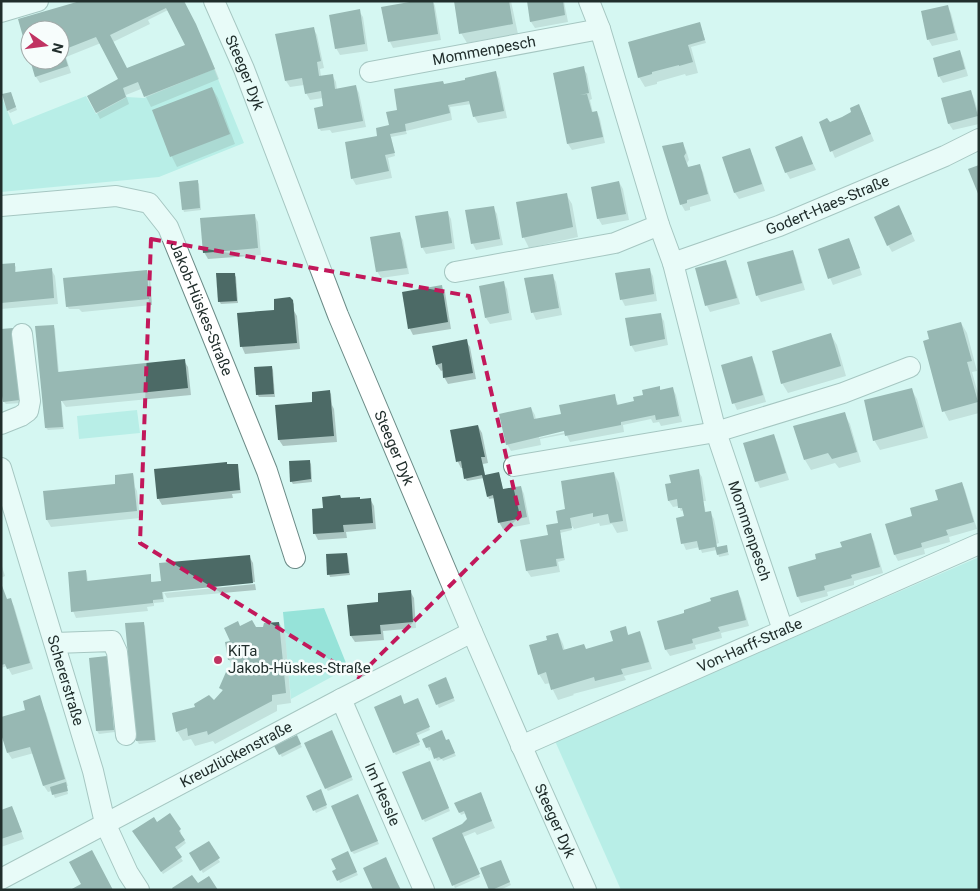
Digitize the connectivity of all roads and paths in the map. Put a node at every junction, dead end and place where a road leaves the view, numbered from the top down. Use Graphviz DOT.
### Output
graph roads {
  1 [pos="38,1"];
  2 [pos="214,1"];
  3 [pos="590,1"];
  4 [pos="1,12"];
  5 [pos="600,29"];
  6 [pos="370,72"];
  7 [pos="979,139"];
  8 [pos="1,206"];
  9 [pos="659,225"];
  10 [pos="673,263"];
  11 [pos="455,272"];
  12 [pos="22,334"];
  13 [pos="910,367"];
  14 [pos="1,424"];
  15 [pos="716,432"];
  16 [pos="514,466"];
  17 [pos="1,468"];
  18 [pos="979,544"];
  19 [pos="295,558"];
  20 [pos="783,630"];
  21 [pos="472,632"];
  22 [pos="55,643"];
  23 [pos="341,699"];
  24 [pos="126,735"];
  25 [pos="521,746"];
  26 [pos="105,823"];
  27 [pos="1,879"];
  28 [pos="139,890"];
  29 [pos="424,890"];
  30 [pos="586,890"];
  1 -- 4 [label="street"];
  2 -- 21 [label="street, Steeger Dyk"];
  3 -- 5 [label="street, Mommenpesch"];
  5 -- 6 [label="street, Mommenpesch"];
  5 -- 9 [label="street, Mommenpesch"];
  7 -- 10 [label="street, Godert-Haes-Straße"];
  8 -- 19 [label="street, Jakob-Hüskes-Straße"];
  9 -- 10 [label="street, Mommenpesch"];
  9 -- 11 [label="street"];
  10 -- 15 [label="street, Mommenpesch"];
  12 -- 14 [label="street"];
  13 -- 15 [label="street"];
  15 -- 16 [label="street"];
  15 -- 20 [label="street, Mommenpesch"];
  17 -- 22 [label="street, Schererstraße"];
  18 -- 20 [label="street, Von-Harff-Straße"];
  20 -- 25 [label="street, Von-Harff-Straße"];
  21 -- 23 [label="street, Kreuzlückenstraße"];
  21 -- 25 [label="street, Steeger Dyk"];
  22 -- 24 [label="street"];
  22 -- 26 [label="street, Schererstraße"];
  23 -- 26 [label="street, Kreuzlückenstraße"];
  23 -- 29 [label="street, Im Hessle"];
  25 -- 30 [label="street, Steeger Dyk"];
  26 -- 27 [label="street, Kreuzlückenstraße"];
  26 -- 28 [label="street, Schererstraße"];
}
